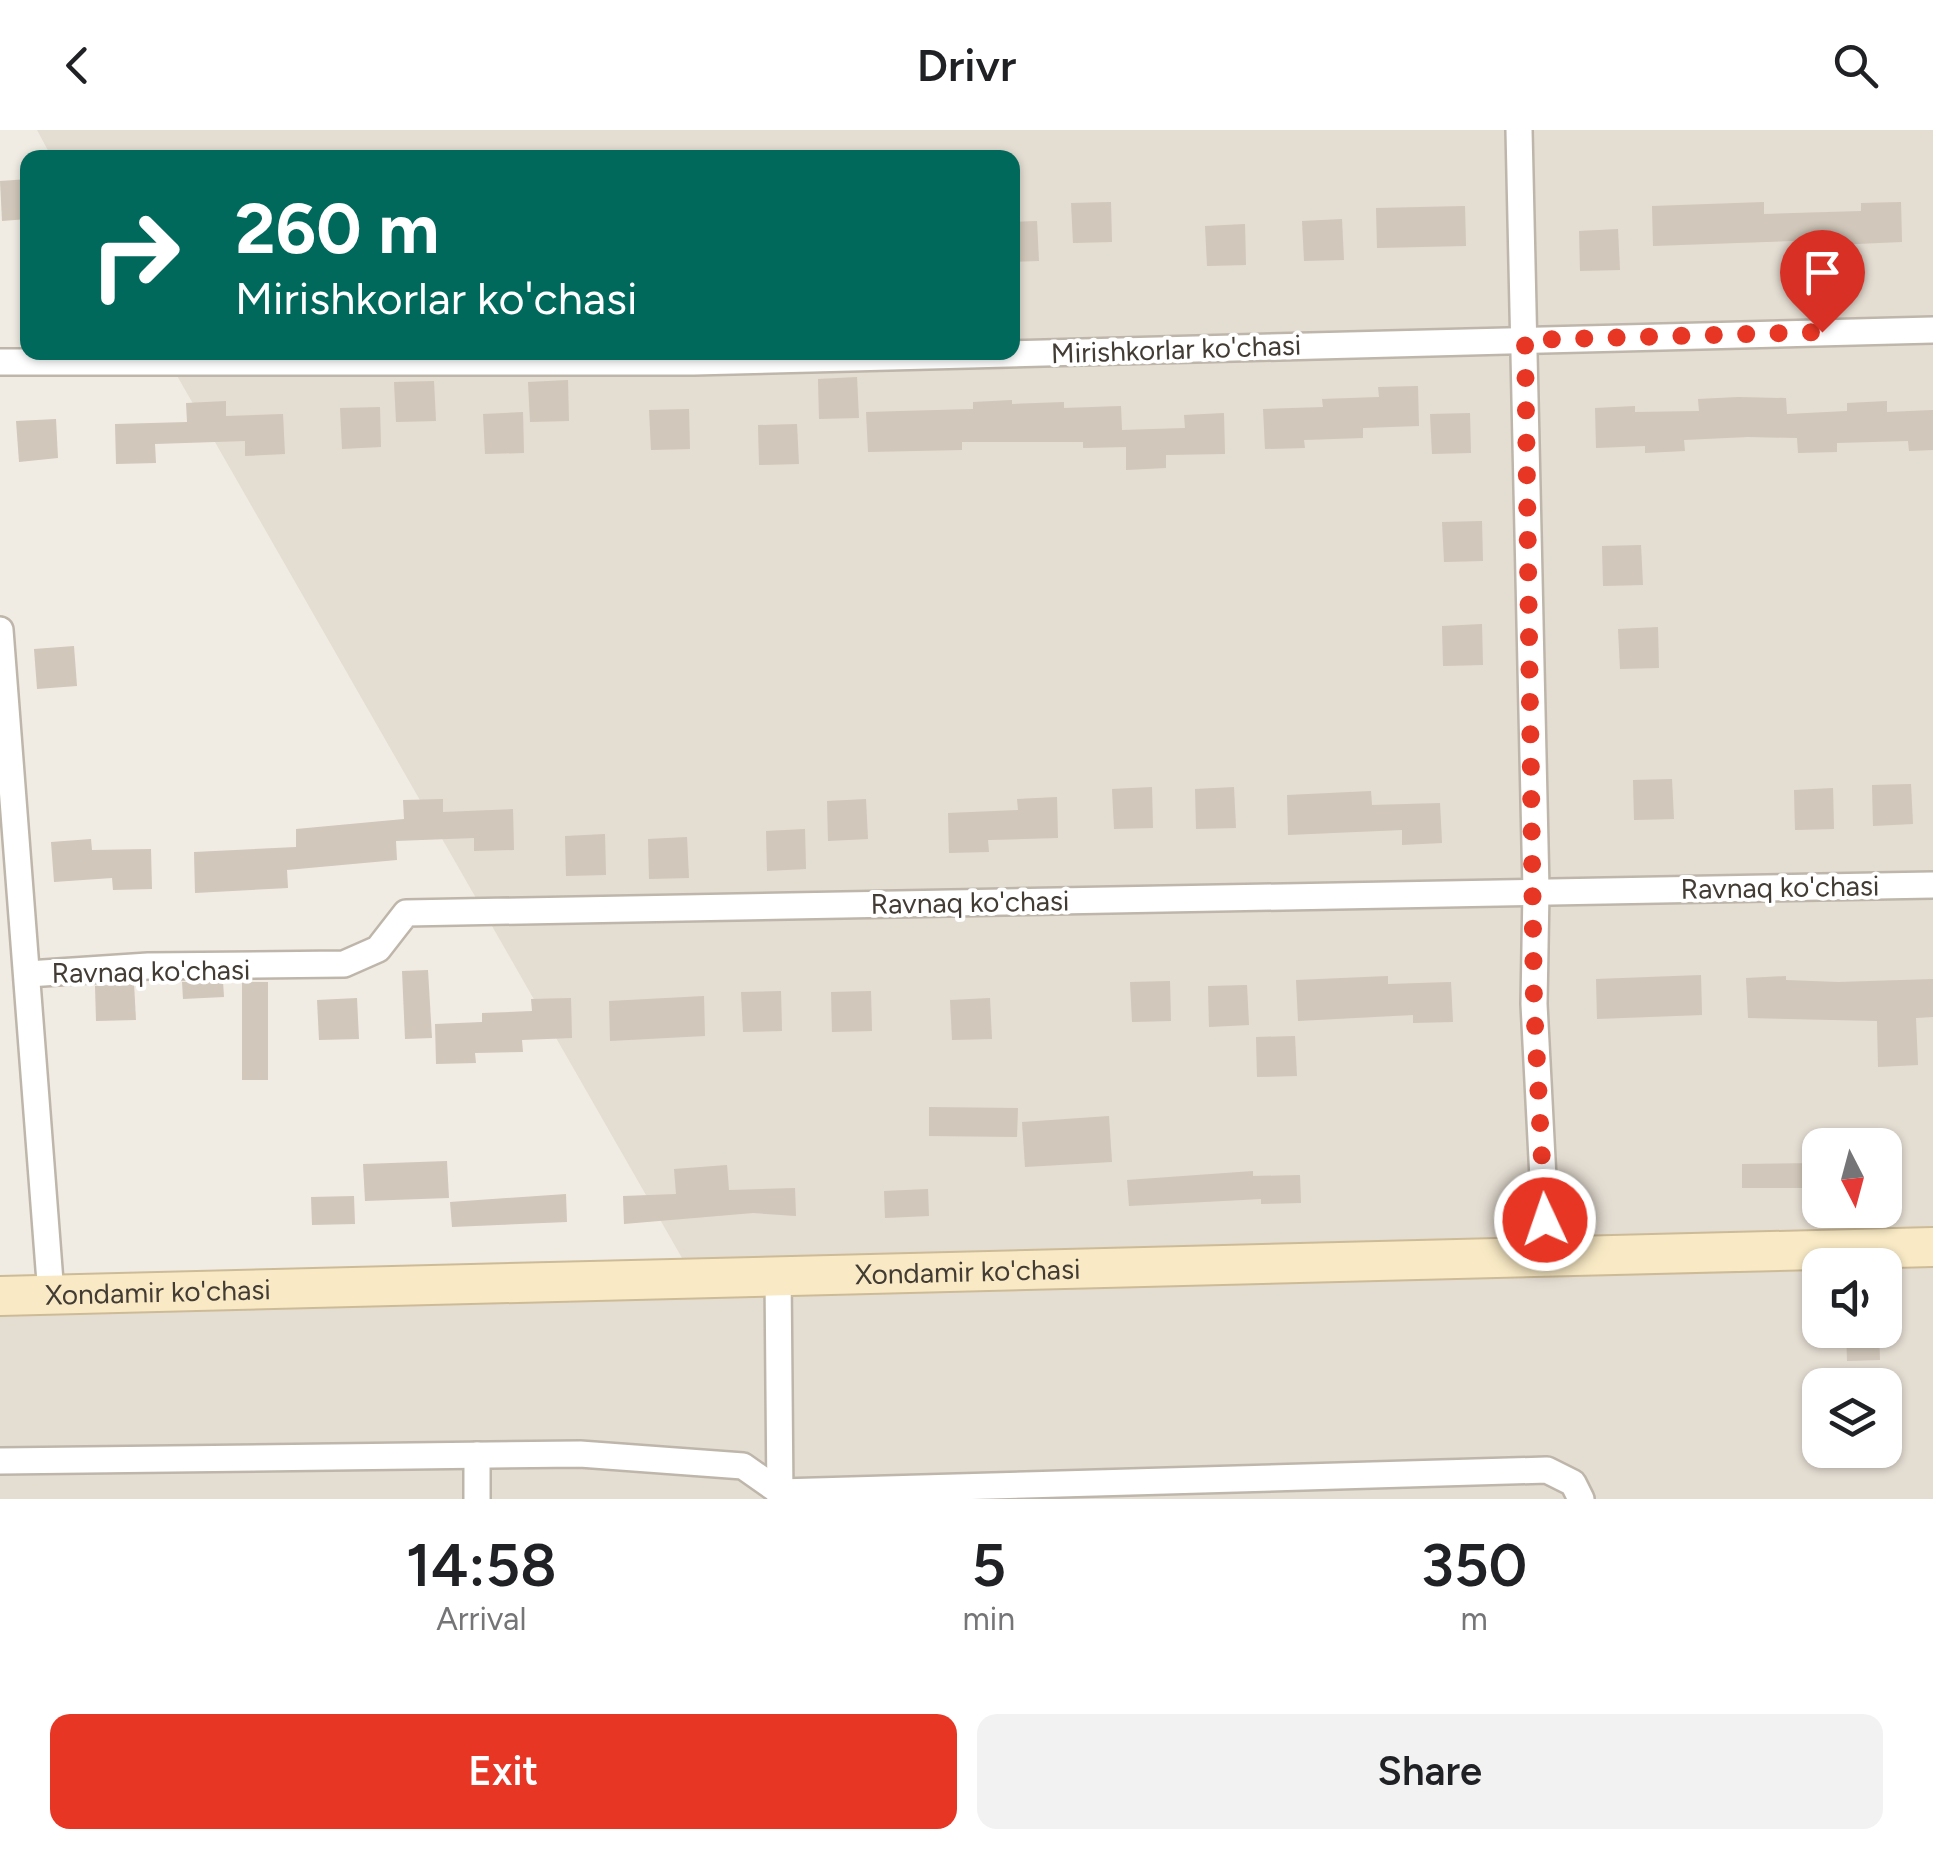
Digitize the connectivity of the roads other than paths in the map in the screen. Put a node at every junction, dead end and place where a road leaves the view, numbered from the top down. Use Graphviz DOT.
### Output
graph roads {
  1 [pos="1519,130"];
  2 [pos="1933,330"];
  3 [pos="1525,340"];
  4 [pos="1020,353"];
  5 [pos="770,360"];
  6 [pos="0,362"];
  7 [pos="0,630"];
  8 [pos="1933,885"];
  9 [pos="1536,890"];
  10 [pos="28,974"];
  11 [pos="1933,1246"];
  12 [pos="1547,1256"];
  13 [pos="778,1274"];
  14 [pos="51,1295"];
  15 [pos="0,1296"];
  16 [pos="477,1455"];
  17 [pos="0,1461"];
  18 [pos="1325,1487"];
  19 [pos="1070,1492"];
  20 [pos="780,1495"];
  21 [pos="476,1499"];
  22 [pos="1581,1499"];
  1 -- 3 [label="street"];
  2 -- 3 [label="street, Mirishkorlar ko'chasi"];
  3 -- 4 [label="street, Mirishkorlar ko'chasi"];
  3 -- 9 [label="street"];
  5 -- 6 [label="street, Mirishkorlar ko'chasi"];
  7 -- 10 [label="street"];
  8 -- 9 [label="street, Ravnaq ko'chasi"];
  9 -- 10 [label="street, Ravnaq ko'chasi"];
  9 -- 12 [label="street"];
  10 -- 14 [label="street"];
  11 -- 12 [label="main road, Xondamir ko'chasi"];
  12 -- 13 [label="main road, Xondamir ko'chasi"];
  13 -- 14 [label="main road, Xondamir ko'chasi"];
  13 -- 20 [label="street"];
  14 -- 15 [label="main road, Xondamir ko'chasi"];
  16 -- 17 [label="street"];
  16 -- 20 [label="street"];
  16 -- 21 [label="street"];
  18 -- 19 [label="street"];
  18 -- 22 [label="street"];
  19 -- 20 [label="street"];
}
